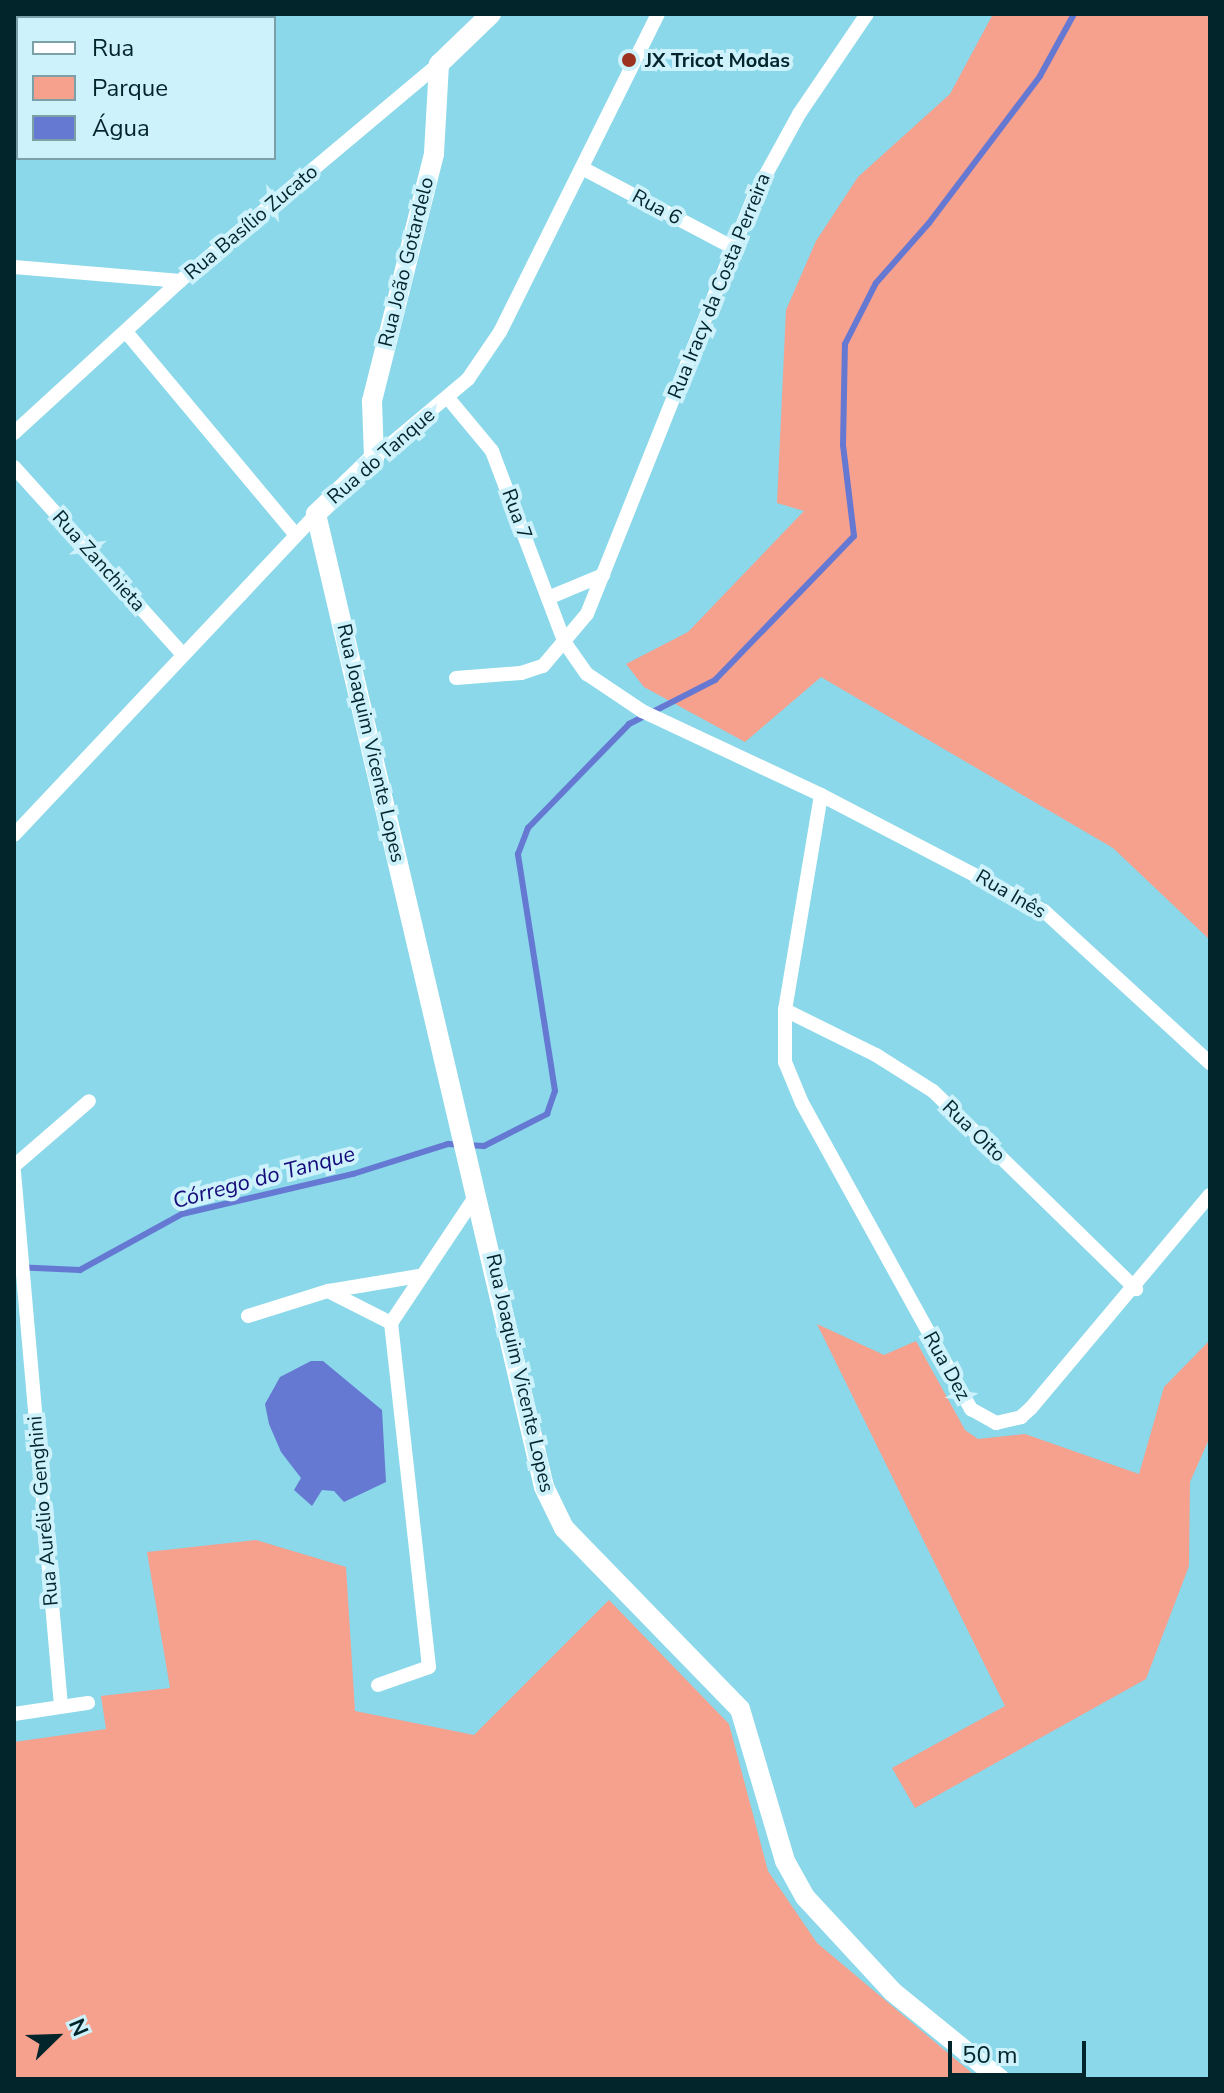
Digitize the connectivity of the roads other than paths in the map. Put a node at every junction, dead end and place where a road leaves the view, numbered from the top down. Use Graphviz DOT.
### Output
graph roads {
  1 [pos="491,14"];
  2 [pos="658,14"];
  3 [pos="859,17"];
  4 [pos="439,64"];
  5 [pos="582,168"];
  6 [pos="732,247"];
  7 [pos="14,267"];
  8 [pos="180,281"];
  9 [pos="127,333"];
  10 [pos="448,398"];
  11 [pos="14,433"];
  12 [pos="374,458"];
  13 [pos="14,467"];
  14 [pos="316,514"];
  15 [pos="296,535"];
  16 [pos="603,575"];
  17 [pos="548,598"];
  18 [pos="565,643"];
  19 [pos="183,655"];
  20 [pos="456,678"];
  21 [pos="821,795"];
  22 [pos="14,835"];
  23 [pos="785,1010"];
  24 [pos="1210,1063"];
  25 [pos="89,1101"];
  26 [pos="14,1166"];
  27 [pos="14,1172"];
  28 [pos="478,1193"];
  29 [pos="1210,1195"];
  30 [pos="419,1276"];
  31 [pos="1136,1289"];
  32 [pos="328,1291"];
  33 [pos="248,1316"];
  34 [pos="391,1323"];
  35 [pos="378,1685"];
  36 [pos="88,1703"];
  37 [pos="61,1706"];
  38 [pos="14,1714"];
  39 [pos="1000,2079"];
  1 -- 4 [label="street, Rua Basílio Zucato"];
  2 -- 5 [label="street, Rua do Tanque"];
  3 -- 6 [label="street, Rua Iracy da Costa Perreira"];
  4 -- 8 [label="street, Rua Basílio Zucato"];
  4 -- 12 [label="street, Rua João Gotardelo"];
  5 -- 6 [label="street, Rua 6"];
  5 -- 10 [label="street, Rua do Tanque"];
  6 -- 16 [label="street, Rua Iracy da Costa Perreira"];
  7 -- 8 [label="street"];
  8 -- 9 [label="street, Rua Basílio Zucato"];
  9 -- 11 [label="street, Rua Basílio Zucato"];
  9 -- 15 [label="street"];
  10 -- 12 [label="street, Rua do Tanque"];
  10 -- 17 [label="street, Rua 7"];
  12 -- 14 [label="street, Rua do Tanque"];
  13 -- 19 [label="street, Rua Zanchieta"];
  14 -- 15 [label="street, Rua do Tanque"];
  14 -- 28 [label="street, Rua Joaquim Vicente Lopes"];
  15 -- 19 [label="street, Rua do Tanque"];
  16 -- 17 [label="street"];
  16 -- 18 [label="street, Rua Iracy da Costa Perreira"];
  17 -- 18 [label="street, Rua 7"];
  18 -- 20 [label="street, Rua Iracy da Costa Perreira"];
  18 -- 21 [label="street, Rua Inês"];
  19 -- 22 [label="street, Rua do Tanque"];
  21 -- 23 [label="street"];
  21 -- 24 [label="street, Rua Inês"];
  23 -- 31 [label="street, Rua Oito"];
  23 -- 31 [label="street, Rua Dez"];
  25 -- 26 [label="street"];
  27 -- 37 [label="street, Rua Aurélio Genghini"];
  28 -- 30 [label="street"];
  28 -- 39 [label="street, Rua Joaquim Vicente Lopes"];
  29 -- 31 [label="street, Rua Dez"];
  30 -- 32 [label="street"];
  30 -- 34 [label="street"];
  32 -- 33 [label="street"];
  32 -- 34 [label="street"];
  34 -- 35 [label="street"];
  36 -- 37 [label="street"];
  37 -- 38 [label="street"];
}
